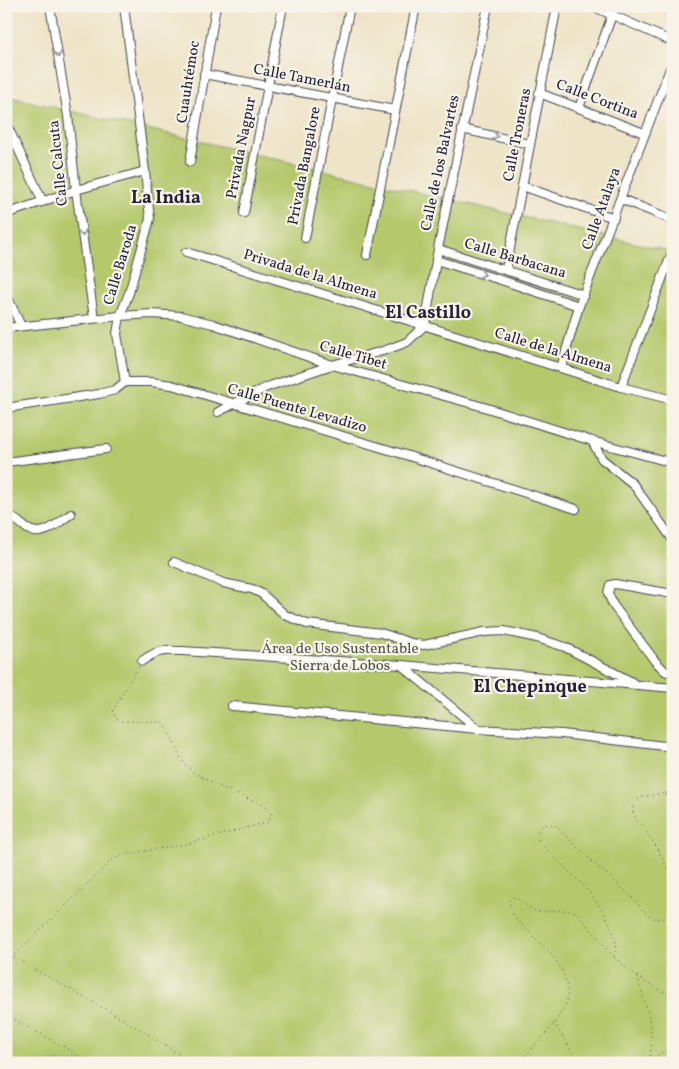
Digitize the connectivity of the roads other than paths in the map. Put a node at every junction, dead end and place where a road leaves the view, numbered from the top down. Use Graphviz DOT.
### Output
graph roads {
  1 [pos="50,6"];
  2 [pos="124,6"];
  3 [pos="216,6"];
  4 [pos="283,6"];
  5 [pos="350,6"];
  6 [pos="416,6"];
  7 [pos="488,6"];
  8 [pos="557,6"];
  9 [pos="592,6"];
  10 [pos="612,15"];
  11 [pos="673,42"];
  12 [pos="673,61"];
  13 [pos="204,74"];
  14 [pos="268,87"];
  15 [pos="540,92"];
  16 [pos="333,99"];
  17 [pos="579,108"];
  18 [pos="395,110"];
  19 [pos="6,123"];
  20 [pos="462,129"];
  21 [pos="644,133"];
  22 [pos="529,144"];
  23 [pos="190,162"];
  24 [pos="145,171"];
  25 [pos="522,186"];
  26 [pos="76,190"];
  27 [pos="620,199"];
  28 [pos="43,202"];
  29 [pos="6,214"];
  30 [pos="244,214"];
  31 [pos="614,218"];
  32 [pos="673,220"];
  33 [pos="305,238"];
  34 [pos="438,249"];
  35 [pos="673,250"];
  36 [pos="186,252"];
  37 [pos="367,255"];
  38 [pos="436,260"];
  39 [pos="506,269"];
  40 [pos="6,294"];
  41 [pos="584,295"];
  42 [pos="579,306"];
  43 [pos="120,316"];
  44 [pos="94,318"];
  45 [pos="425,325"];
  46 [pos="22,326"];
  47 [pos="6,328"];
  48 [pos="332,365"];
  49 [pos="561,368"];
  50 [pos="125,382"];
  51 [pos="621,387"];
  52 [pos="673,400"];
  53 [pos="232,404"];
  54 [pos="6,408"];
  55 [pos="218,412"];
  56 [pos="592,441"];
  57 [pos="106,449"];
  58 [pos="6,462"];
  59 [pos="673,463"];
  60 [pos="576,509"];
  61 [pos="70,514"];
  62 [pos="6,515"];
  63 [pos="673,540"];
  64 [pos="174,562"];
  65 [pos="673,594"];
  66 [pos="142,661"];
  67 [pos="401,665"];
  68 [pos="673,674"];
  69 [pos="636,684"];
  70 [pos="673,688"];
  71 [pos="232,706"];
  72 [pos="478,729"];
  73 [pos="673,747"];
  1 -- 26 [label="street, Calle Calcuta, one-way"];
  2 -- 24 [label="street, Calle Baroda"];
  3 -- 13 [label="street, Cuauhtémoc"];
  4 -- 14 [label="street, Privada Nagpur"];
  5 -- 16 [label="street, Privada Bangalore"];
  6 -- 18 [label="street"];
  7 -- 20 [label="street, Calle de los Balvartes"];
  8 -- 15 [label="street, Calle Troneras"];
  9 -- 10 [label="street"];
  10 -- 11 [label="street"];
  10 -- 17 [label="street"];
  12 -- 21 [label="street, Calle Atalaya"];
  13 -- 14 [label="street, Calle Tamerlán"];
  13 -- 23 [label="street, Cuauhtémoc"];
  14 -- 16 [label="street, Calle Tamerlán"];
  14 -- 30 [label="street, Privada Nagpur"];
  15 -- 17 [label="street, Calle Cortina"];
  15 -- 22 [label="street, Calle Troneras"];
  16 -- 18 [label="street, Calle Tamerlán"];
  16 -- 33 [label="street, Privada Bangalore"];
  17 -- 21 [label="street, Calle Cortina"];
  18 -- 37 [label="street"];
  19 -- 28 [label="street"];
  20 -- 22 [label="street, one-way"];
  20 -- 34 [label="street, Calle de los Balvartes"];
  21 -- 27 [label="street, Calle Atalaya"];
  22 -- 25 [label="street, Calle Troneras"];
  24 -- 26 [label="street"];
  24 -- 43 [label="street, Calle Baroda"];
  25 -- 31 [label="street"];
  25 -- 39 [label="street, Calle Troneras"];
  26 -- 28 [label="street"];
  26 -- 44 [label="street, Calle Calcuta, one-way"];
  27 -- 31 [label="street, Calle Atalaya"];
  27 -- 32 [label="street"];
  28 -- 29 [label="street"];
  31 -- 41 [label="street, Calle Atalaya"];
  34 -- 38 [label="street, Calle de los Balvartes"];
  34 -- 39 [label="street, Calle Barbacana"];
  35 -- 51 [label="street"];
  36 -- 45 [label="street, Privada de la Almena"];
  38 -- 42 [label="street, Calle Barbacana, one-way"];
  38 -- 45 [label="street, Calle de los Balvartes"];
  39 -- 41 [label="street, Calle Barbacana"];
  40 -- 46 [label="street"];
  41 -- 42 [label="street, Calle Atalaya"];
  42 -- 49 [label="street, Calle Atalaya"];
  43 -- 44 [label="street, Calle Tibet"];
  43 -- 48 [label="street, Calle Tibet"];
  43 -- 50 [label="street, Calle Baroda"];
  44 -- 46 [label="street, Calle Tibet"];
  45 -- 48 [label="street"];
  45 -- 49 [label="street, Calle de la Almena"];
  46 -- 47 [label="street, Calle Tibet"];
  48 -- 53 [label="street"];
  48 -- 56 [label="street, Calle Tibet"];
  49 -- 51 [label="street, Calle de la Almena"];
  50 -- 53 [label="street, Calle Puente Levadizo"];
  50 -- 54 [label="street, Calle Puente Levadizo"];
  51 -- 52 [label="street, Calle de la Almena"];
  53 -- 55 [label="street"];
  53 -- 60 [label="street, Calle Puente Levadizo"];
  56 -- 59 [label="street, Calle Tibet"];
  56 -- 63 [label="street"];
  57 -- 58 [label="street"];
  61 -- 62 [label="street"];
  64 -- 69 [label="street"];
  65 -- 68 [label="street"];
  66 -- 67 [label="street"];
  67 -- 69 [label="street"];
  67 -- 72 [label="street"];
  69 -- 70 [label="street"];
  71 -- 72 [label="street"];
  72 -- 73 [label="street"];
}
